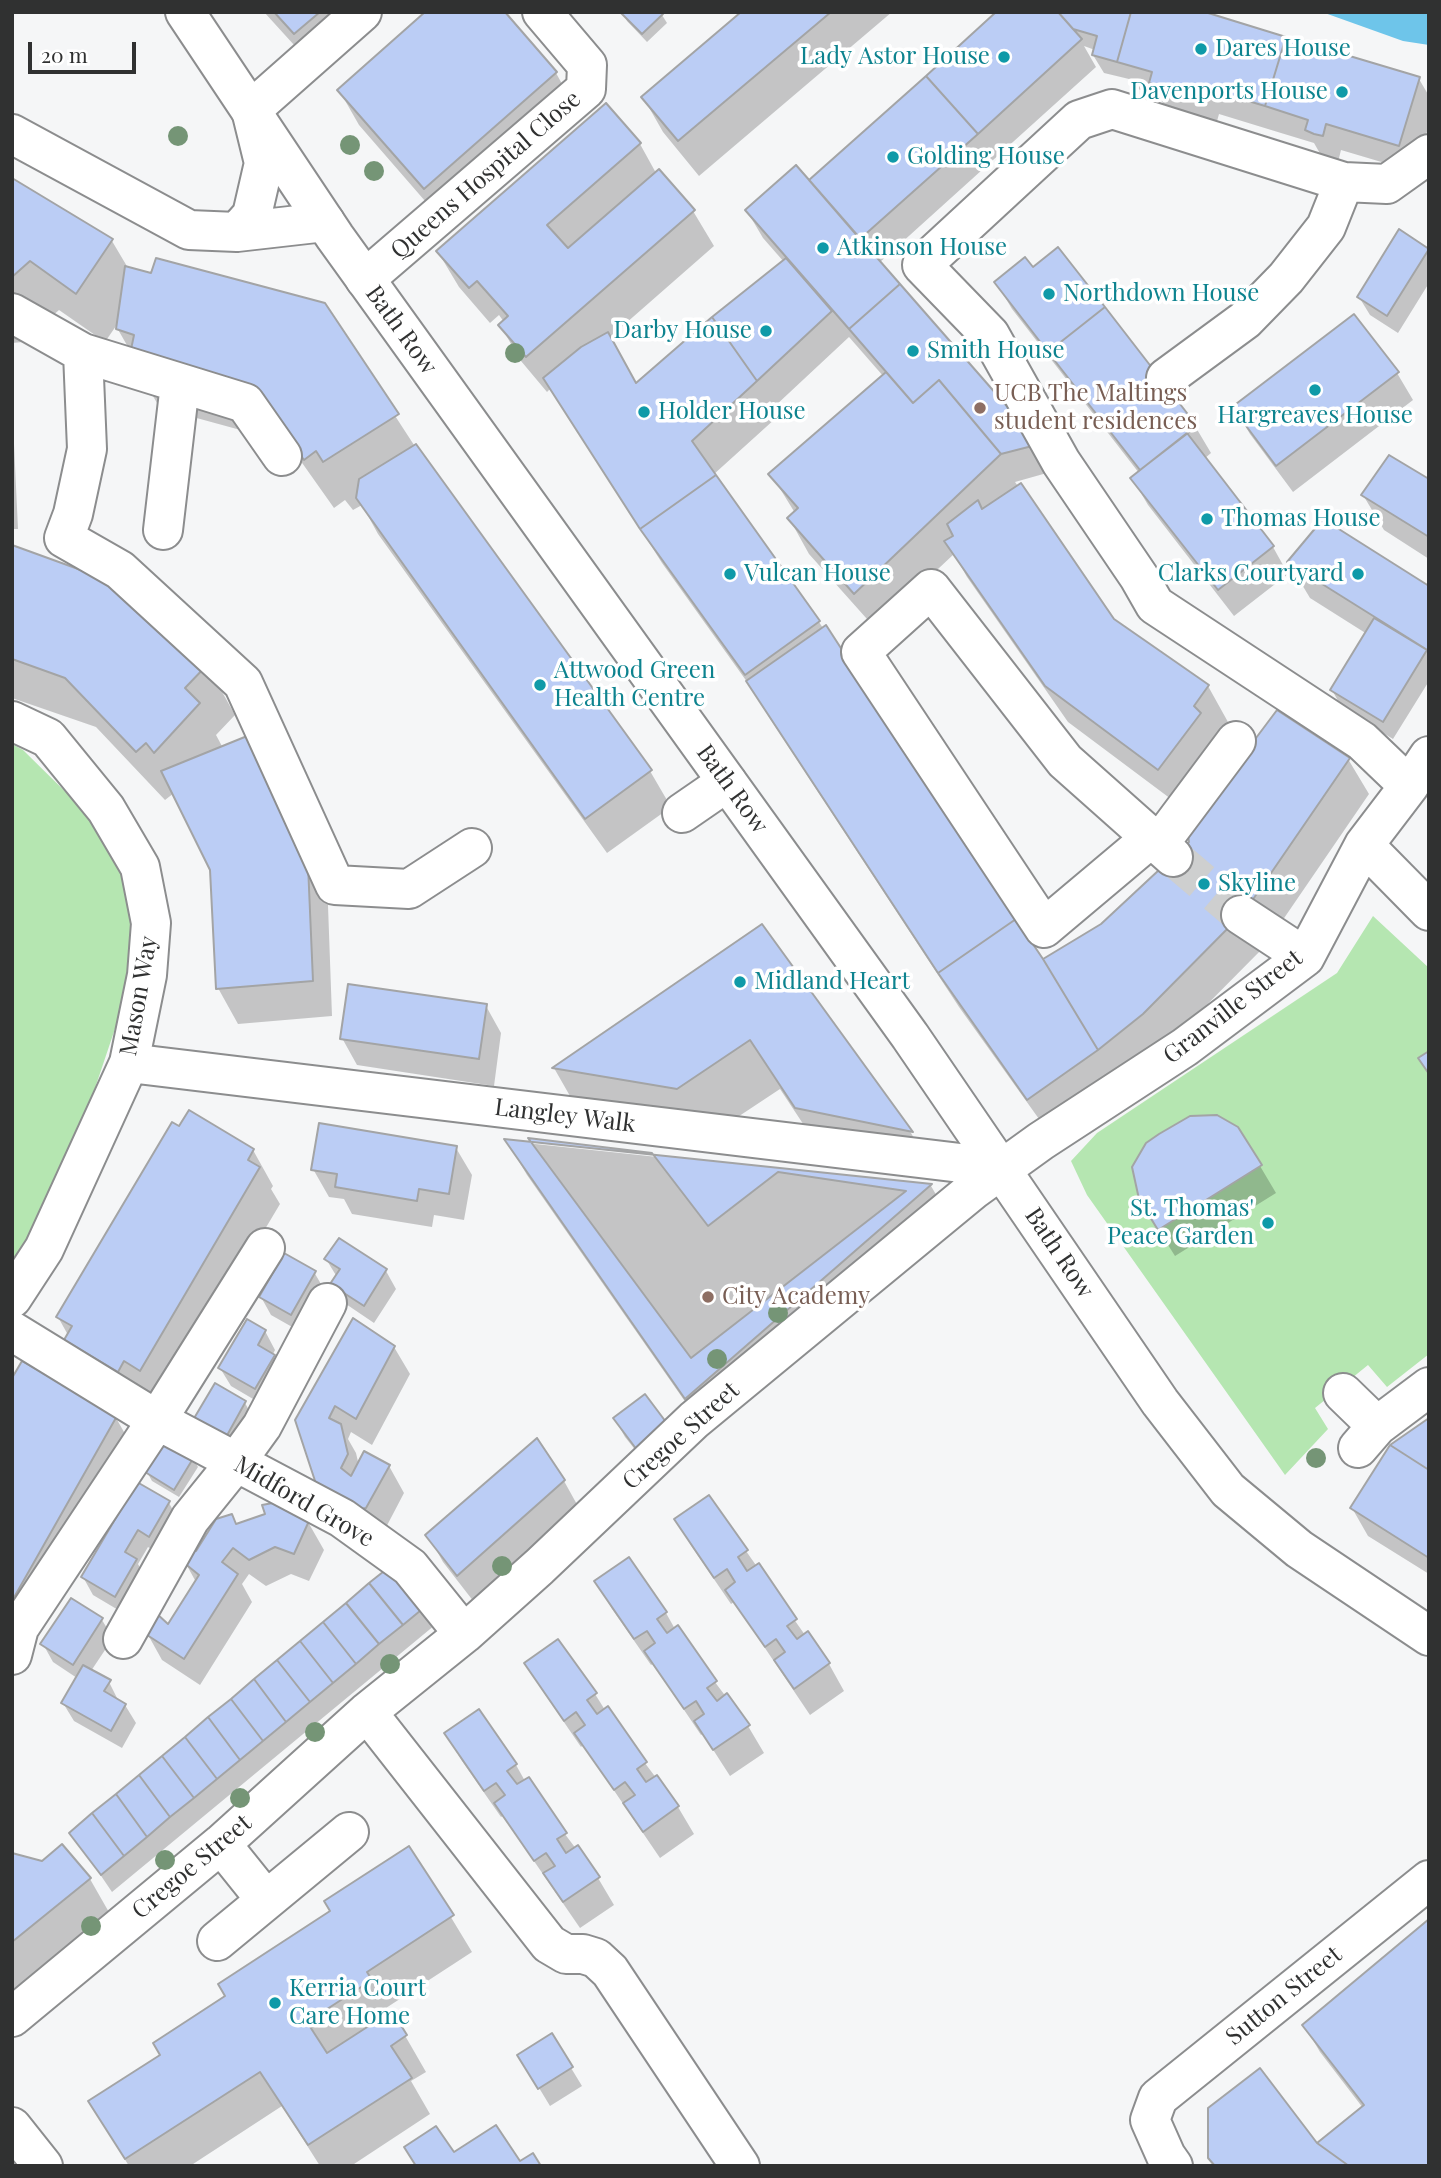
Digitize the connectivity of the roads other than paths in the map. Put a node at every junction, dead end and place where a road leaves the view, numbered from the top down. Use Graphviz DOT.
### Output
graph roads {
  1 [pos="185,12"];
  2 [pos="362,12"];
  3 [pos="559,18"];
  4 [pos="251,110"];
  5 [pos="13,135"];
  6 [pos="1429,154"];
  7 [pos="1344,182"];
  8 [pos="325,222"];
  9 [pos="237,232"];
  10 [pos="365,279"];
  11 [pos="12,313"];
  12 [pos="83,354"];
  13 [pos="1166,378"];
  14 [pos="180,384"];
  15 [pos="282,456"];
  16 [pos="163,530"];
  17 [pos="12,721"];
  18 [pos="1236,741"];
  19 [pos="1419,771"];
  20 [pos="727,782"];
  21 [pos="682,813"];
  22 [pos="1364,845"];
  23 [pos="1161,846"];
  24 [pos="472,848"];
  25 [pos="1429,911"];
  26 [pos="1241,915"];
  27 [pos="1305,957"];
  28 [pos="129,1063"];
  29 [pos="1002,1168"];
  30 [pos="265,1248"];
  31 [pos="12,1298"];
  32 [pos="327,1303"];
  33 [pos="12,1331"];
  34 [pos="1429,1387"];
  35 [pos="1343,1393"];
  36 [pos="157,1419"];
  37 [pos="236,1462"];
  38 [pos="464,1633"];
  39 [pos="1429,1636"];
  40 [pos="123,1639"];
  41 [pos="12,1655"];
  42 [pos="367,1712"];
  43 [pos="349,1832"];
  44 [pos="221,1844"];
  45 [pos="1429,1880"];
  46 [pos="266,1900"];
  47 [pos="217,1941"];
  48 [pos="12,2017"];
  49 [pos="12,2127"];
  50 [pos="43,2166"];
  51 [pos="740,2166"];
  52 [pos="1173,2166"];
  1 -- 4 [label="street, Bath Row"];
  2 -- 4 [label="street"];
  3 -- 10 [label="street, Queens Hospital Close"];
  4 -- 8 [label="street, Bath Row"];
  4 -- 9 [label="street"];
  5 -- 9 [label="street"];
  6 -- 7 [label="street"];
  7 -- 13 [label="street"];
  7 -- 19 [label="street"];
  8 -- 9 [label="street"];
  8 -- 10 [label="street, Bath Row"];
  10 -- 20 [label="street, Bath Row"];
  11 -- 12 [label="street"];
  12 -- 14 [label="street"];
  12 -- 24 [label="street"];
  14 -- 15 [label="street"];
  14 -- 16 [label="street"];
  17 -- 28 [label="street, Mason Way"];
  18 -- 23 [label="street"];
  19 -- 22 [label="street, Granville Street"];
  20 -- 21 [label="street"];
  20 -- 29 [label="street, Bath Row"];
  22 -- 25 [label="street"];
  22 -- 27 [label="street, Granville Street"];
  23 -- 23 [label="street"];
  26 -- 27 [label="street"];
  27 -- 29 [label="street, Granville Street"];
  28 -- 29 [label="street, Langley Walk"];
  28 -- 31 [label="street, Mason Way"];
  29 -- 38 [label="street, Cregoe Street"];
  29 -- 39 [label="street, Bath Row"];
  30 -- 36 [label="street"];
  32 -- 37 [label="street"];
  33 -- 36 [label="street, Midford Grove"];
  34 -- 35 [label="street"];
  36 -- 37 [label="street, Midford Grove"];
  36 -- 41 [label="street"];
  37 -- 38 [label="street, Midford Grove"];
  37 -- 40 [label="street"];
  38 -- 42 [label="street, Cregoe Street"];
  42 -- 44 [label="street, Cregoe Street"];
  42 -- 51 [label="street"];
  43 -- 46 [label="street"];
  44 -- 46 [label="street"];
  44 -- 48 [label="street, Cregoe Street"];
  45 -- 52 [label="street, Sutton Street"];
  46 -- 47 [label="street"];
  49 -- 50 [label="street"];
}
